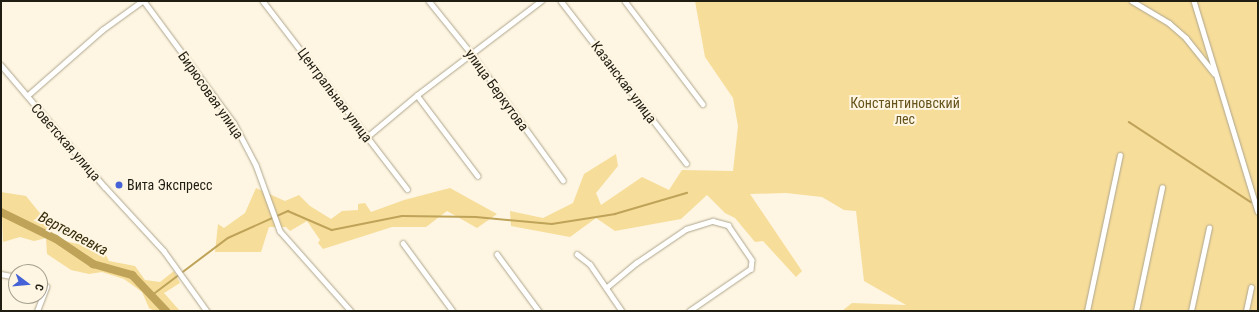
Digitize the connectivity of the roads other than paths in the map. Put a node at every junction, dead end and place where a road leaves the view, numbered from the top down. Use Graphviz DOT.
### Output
graph roads {
  1 [pos="143,1"];
  2 [pos="263,1"];
  3 [pos="429,1"];
  4 [pos="541,1"];
  5 [pos="562,1"];
  6 [pos="625,1"];
  7 [pos="1132,1"];
  8 [pos="1194,1"];
  9 [pos="471,53"];
  10 [pos="1,65"];
  11 [pos="1217,76"];
  12 [pos="417,95"];
  13 [pos="27,96"];
  14 [pos="703,104"];
  15 [pos="367,137"];
  16 [pos="1120,155"];
  17 [pos="686,163"];
  18 [pos="478,176"];
  19 [pos="563,180"];
  20 [pos="1162,188"];
  21 [pos="407,189"];
  22 [pos="1258,212"];
  23 [pos="1209,228"];
  24 [pos="403,243"];
  25 [pos="498,254"];
  26 [pos="577,254"];
  27 [pos="606,288"];
  28 [pos="1251,288"];
  29 [pos="207,311"];
  30 [pos="351,311"];
  31 [pos="453,311"];
  32 [pos="539,311"];
  33 [pos="622,311"];
  34 [pos="690,311"];
  35 [pos="1087,311"];
  36 [pos="1136,311"];
  37 [pos="1191,311"];
  38 [pos="1246,311"];
  1 -- 13 [label="street"];
  1 -- 30 [label="street, Бирюсовая улица"];
  2 -- 15 [label="street, Центральная улица"];
  3 -- 9 [label="street, улица Беркутова"];
  4 -- 9 [label="street"];
  5 -- 17 [label="street, Казанская улица"];
  6 -- 14 [label="street"];
  7 -- 11 [label="street"];
  8 -- 11 [label="street"];
  9 -- 12 [label="street"];
  9 -- 19 [label="street, улица Беркутова"];
  10 -- 13 [label="street, Советская улица"];
  11 -- 22 [label="street"];
  12 -- 15 [label="street"];
  12 -- 18 [label="street"];
  13 -- 29 [label="street, Советская улица"];
  15 -- 21 [label="street, Центральная улица"];
  16 -- 35 [label="street"];
  20 -- 36 [label="street"];
  23 -- 37 [label="street"];
  24 -- 31 [label="street"];
  25 -- 32 [label="street"];
  26 -- 27 [label="street"];
  27 -- 33 [label="street"];
  27 -- 34 [label="street"];
  28 -- 38 [label="street"];
}
